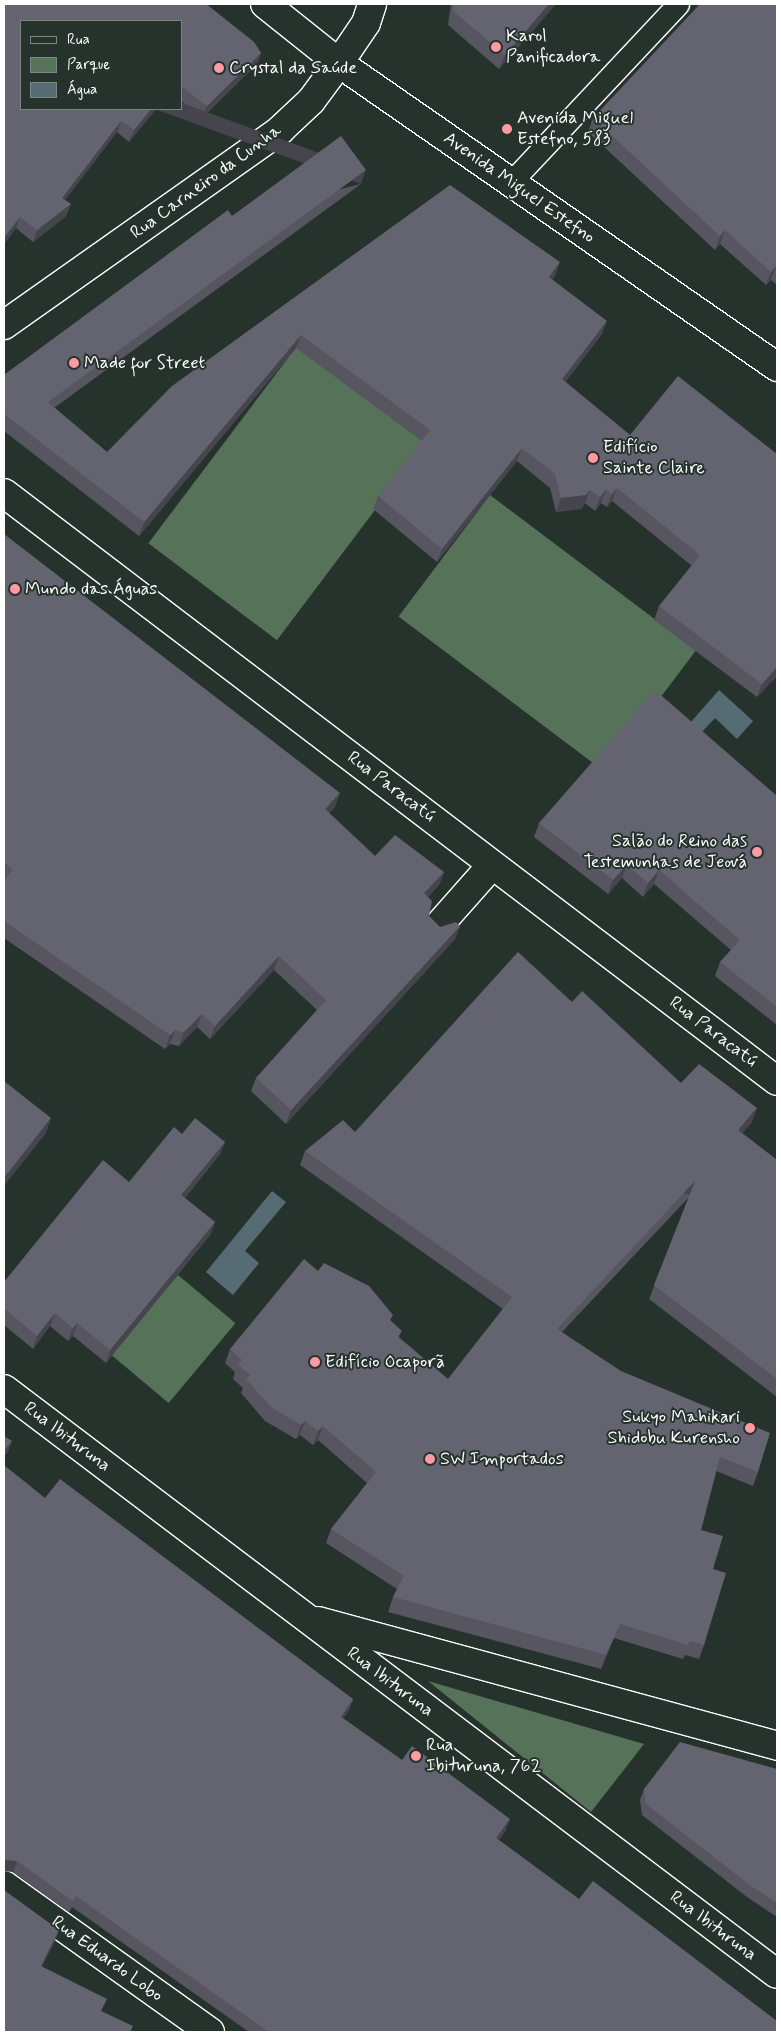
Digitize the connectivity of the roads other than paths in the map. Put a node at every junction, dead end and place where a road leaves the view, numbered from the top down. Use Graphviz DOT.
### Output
graph roads {
  1 [pos="266,4"];
  2 [pos="372,4"];
  3 [pos="678,4"];
  4 [pos="339,63"];
  5 [pos="511,182"];
  6 [pos="4,325"];
  7 [pos="777,367"];
  8 [pos="4,493"];
  9 [pos="492,865"];
  10 [pos="439,925"];
  11 [pos="777,1081"];
  12 [pos="4,1389"];
  13 [pos="300,1616"];
  14 [pos="777,1746"];
  15 [pos="4,1885"];
  16 [pos="777,1974"];
  17 [pos="210,2032"];
  1 -- 4 [label="street, Avenida Miguel Estefno"];
  2 -- 4 [label="street, Rua Carneiro da Cunha"];
  3 -- 5 [label="lane"];
  4 -- 5 [label="street, Avenida Miguel Estefno"];
  4 -- 6 [label="street, Rua Carneiro da Cunha"];
  5 -- 7 [label="street, Avenida Miguel Estefno"];
  8 -- 9 [label="street, Rua Paracatú"];
  9 -- 10 [label="street"];
  9 -- 11 [label="street, Rua Paracatú"];
  12 -- 13 [label="street, Rua Ibituruna"];
  13 -- 14 [label="street"];
  13 -- 16 [label="street, Rua Ibituruna"];
  15 -- 17 [label="street, Rua Eduardo Lobo"];
}
